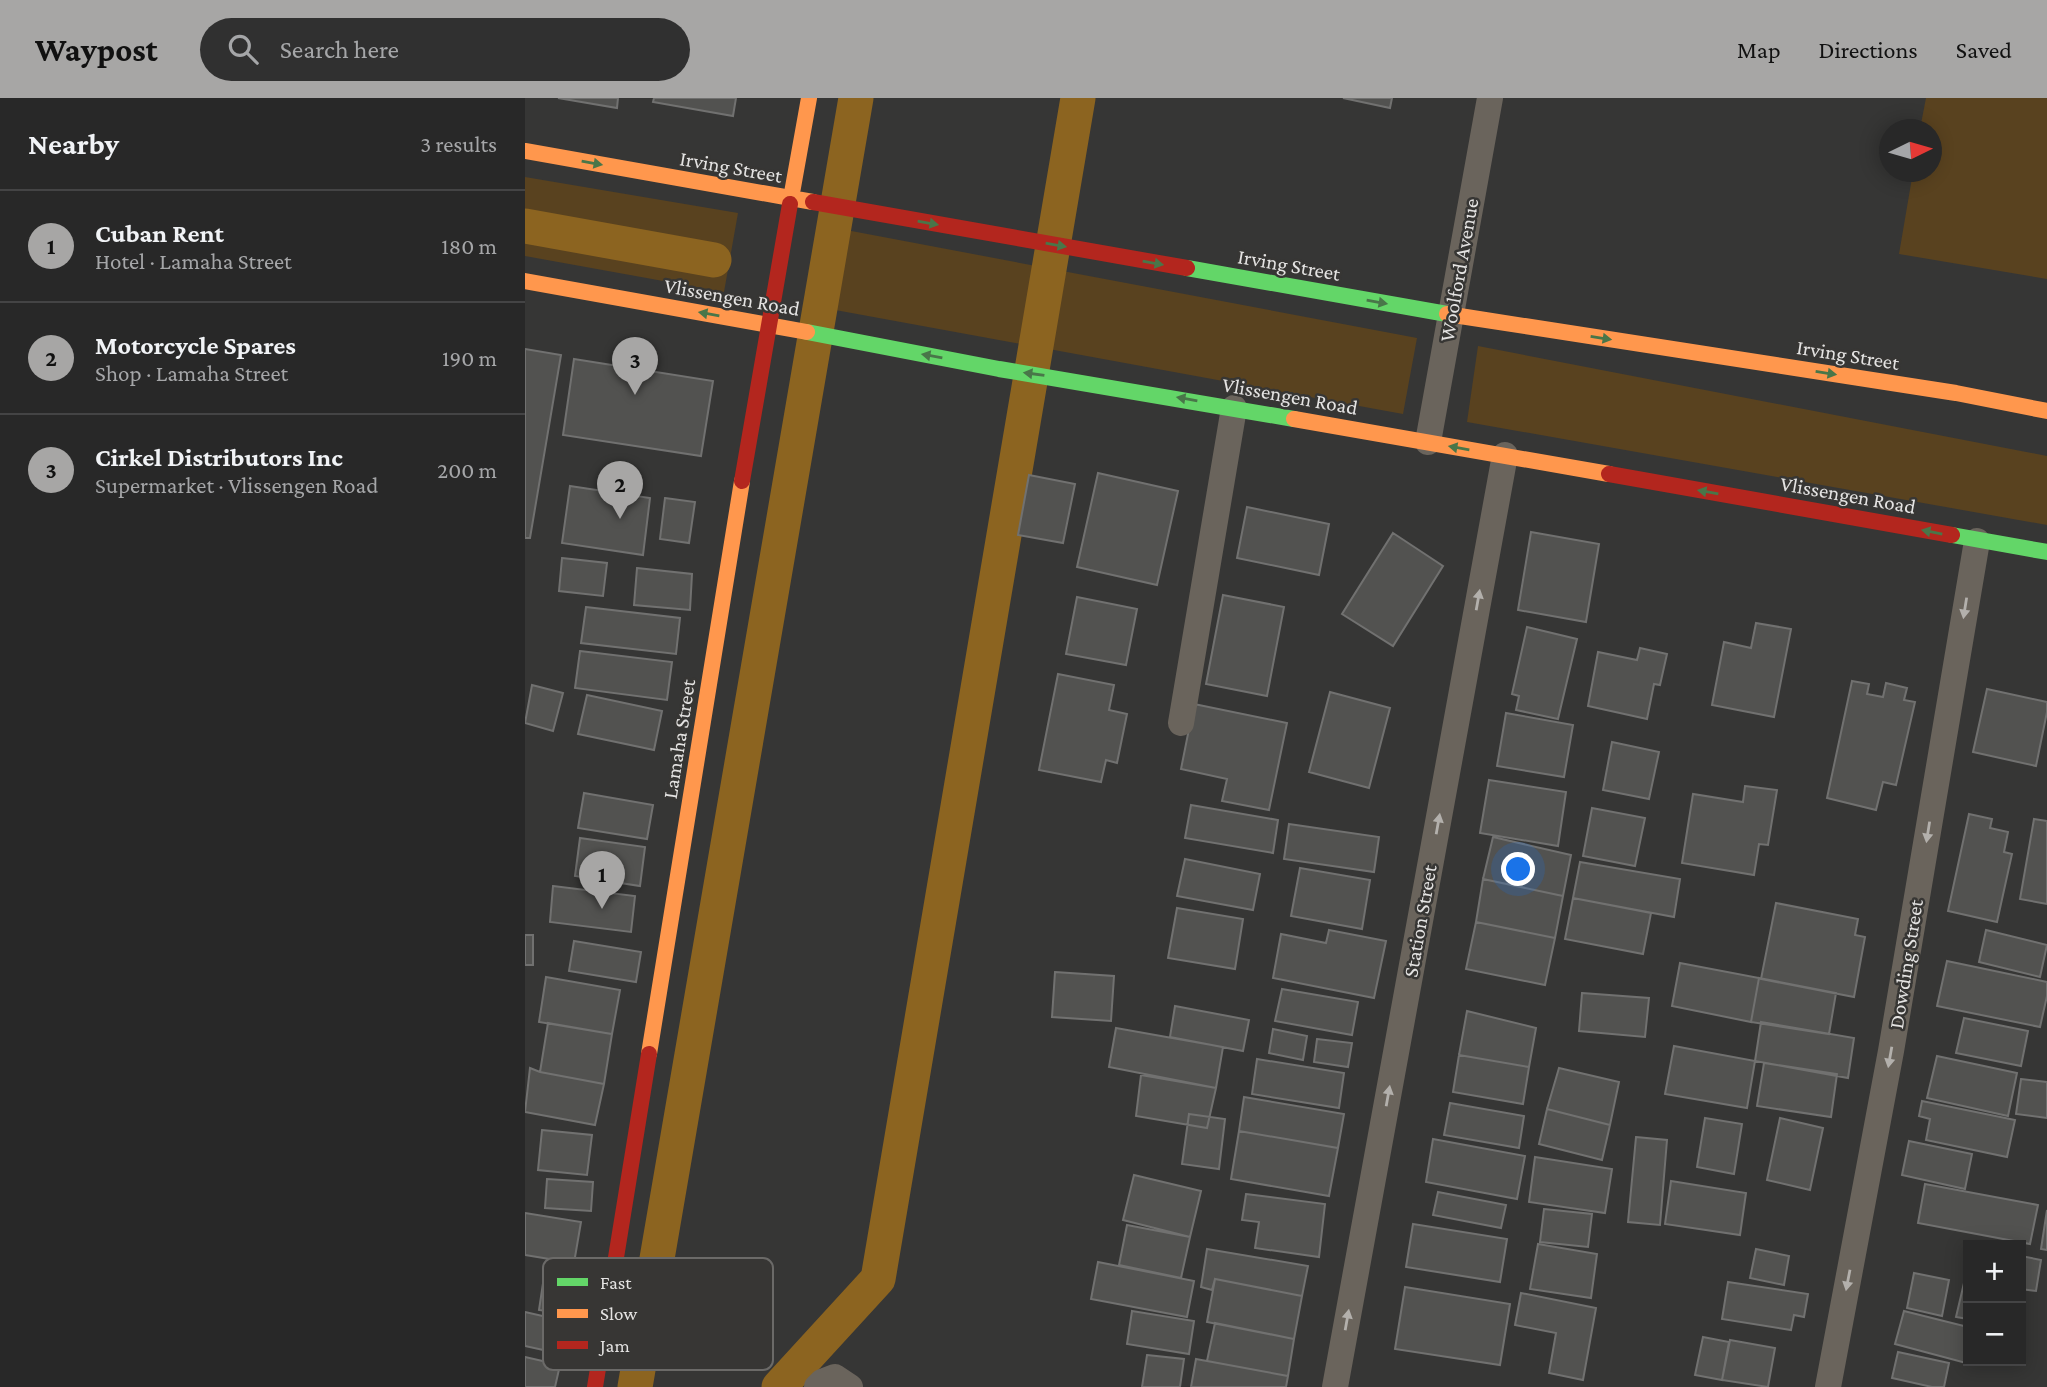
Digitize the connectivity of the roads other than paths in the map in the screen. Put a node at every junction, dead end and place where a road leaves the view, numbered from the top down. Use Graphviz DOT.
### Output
graph roads {
  1 [pos="809,98"];
  2 [pos="1490,98"];
  3 [pos="525,151"];
  4 [pos="791,199"];
  5 [pos="525,281"];
  6 [pos="1451,315"];
  7 [pos="768,324"];
  8 [pos="1234,408"];
  9 [pos="2047,411"];
  10 [pos="1428,442"];
  11 [pos="1505,455"];
  12 [pos="1977,541"];
  13 [pos="2047,552"];
  14 [pos="1181,723"];
  15 [pos="616,1258"];
  16 [pos="817,1387"];
  17 [pos="851,1387"];
  18 [pos="1335,1387"];
  19 [pos="1828,1387"];
  1 -- 4 [label="main road, Lamaha Street"];
  2 -- 6 [label="street, Woolford Avenue"];
  3 -- 4 [label="main road, Irving Street, one-way"];
  4 -- 6 [label="main road, Irving Street, one-way"];
  4 -- 7 [label="main road, Lamaha Street"];
  7 -- 5 [label="main road, Vlissengen Road, one-way"];
  6 -- 9 [label="main road, Irving Street, one-way"];
  6 -- 10 [label="street, Woolford Avenue"];
  8 -- 7 [label="main road, Vlissengen Road, one-way"];
  7 -- 15 [label="main road, Lamaha Street"];
  8 -- 10 [label="main road, Vlissengen Road"];
  8 -- 14 [label="street"];
  11 -- 10 [label="main road, Vlissengen Road, one-way"];
  12 -- 11 [label="main road, Vlissengen Road, one-way"];
  18 -- 11 [label="street, Station Street, one-way"];
  12 -- 13 [label="main road, Vlissengen Road"];
  12 -- 19 [label="street, Dowding Street, one-way"];
  16 -- 17 [label="street"];
}
